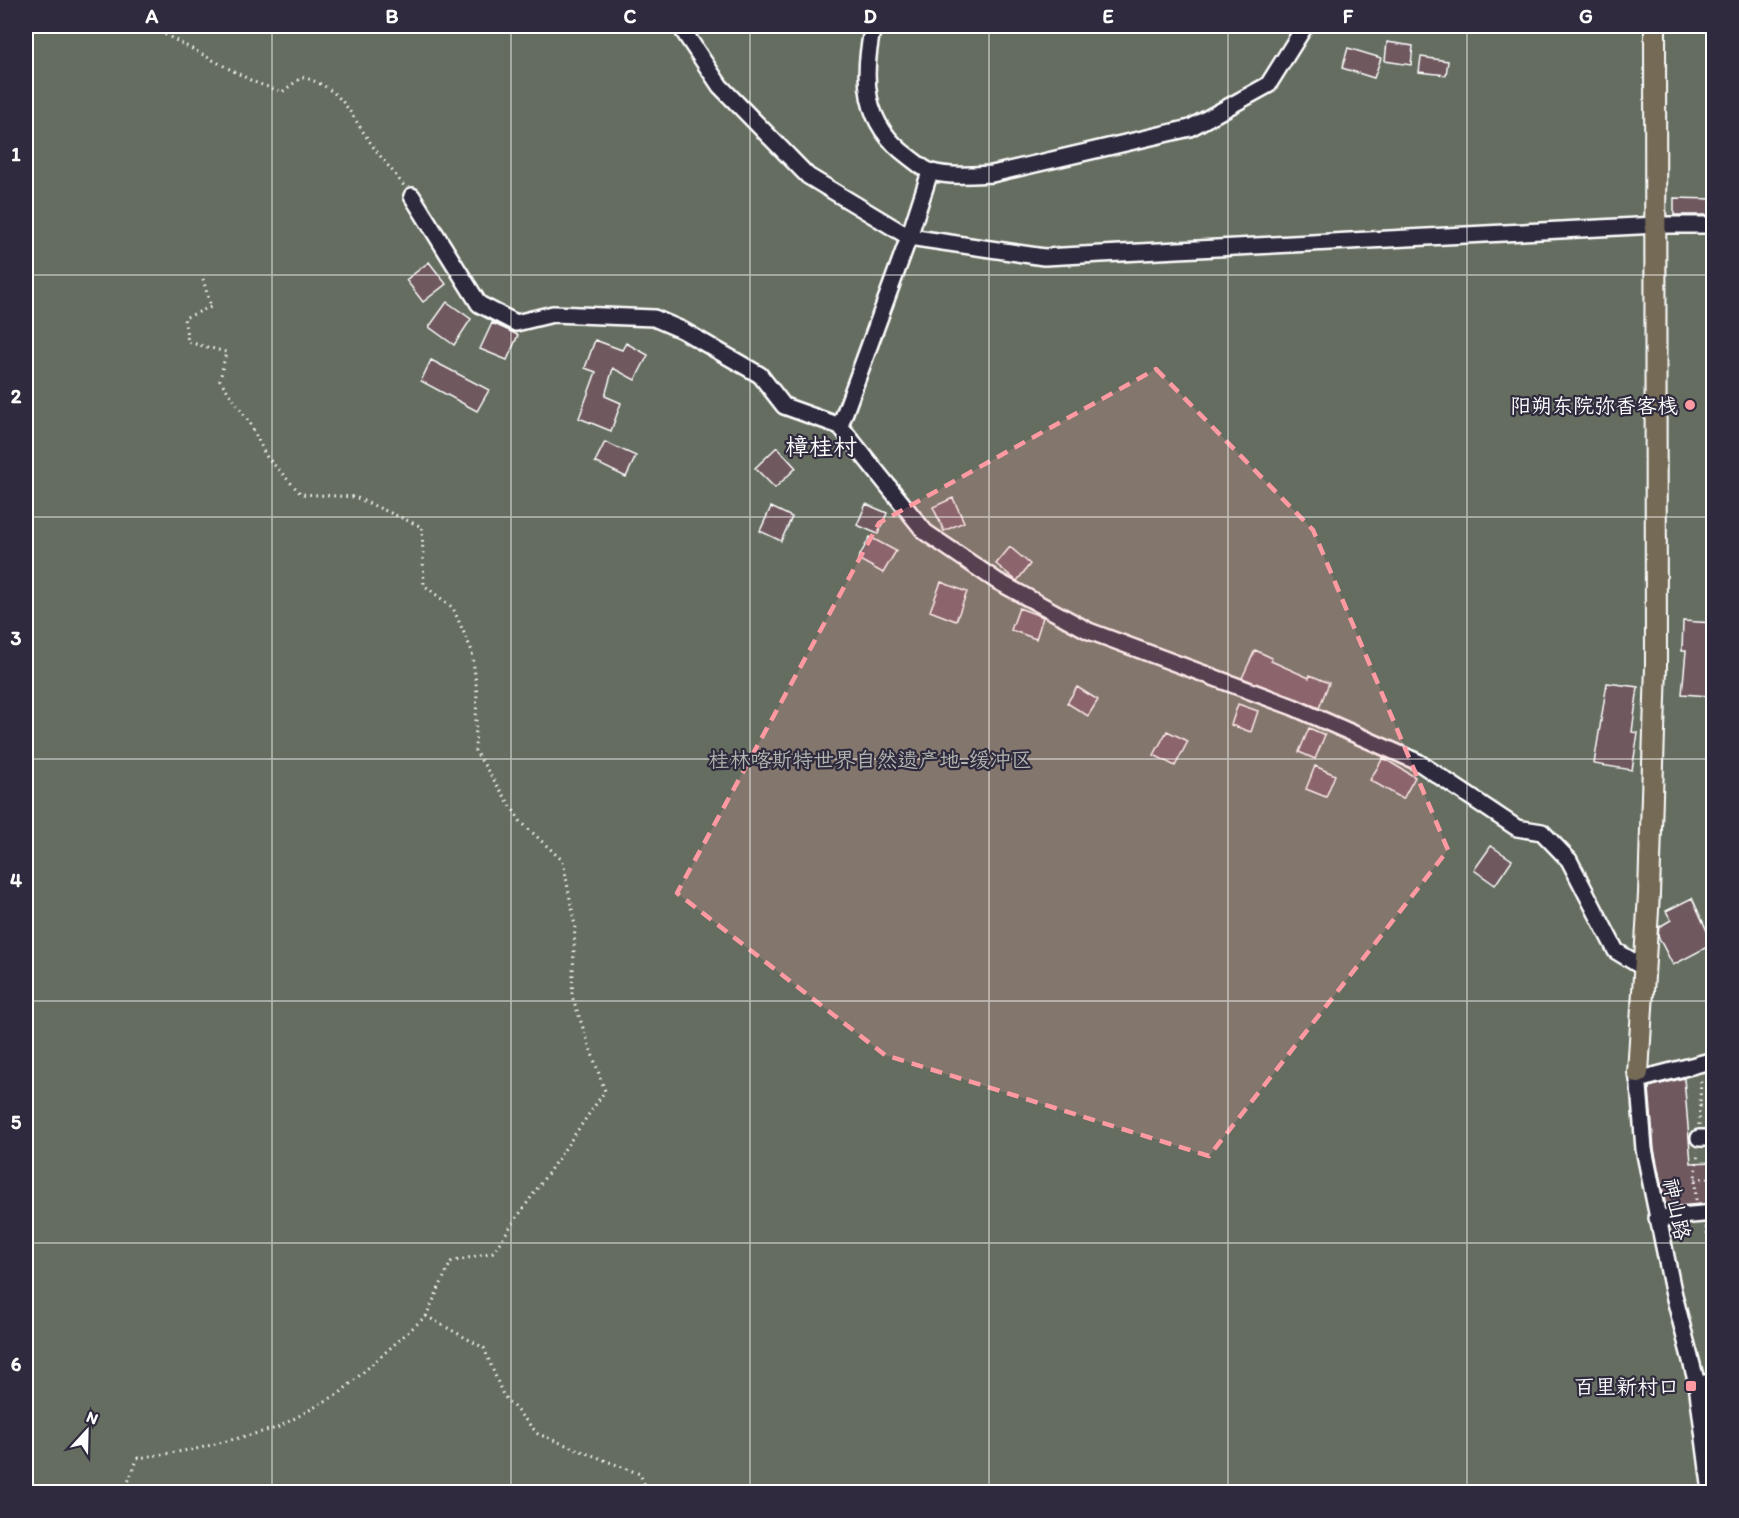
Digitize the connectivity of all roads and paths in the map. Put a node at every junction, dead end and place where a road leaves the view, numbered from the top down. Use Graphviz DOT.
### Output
graph roads {
  1 [pos="149,26"];
  2 [pos="680,26"];
  3 [pos="873,26"];
  4 [pos="1305,26"];
  5 [pos="1655,26"];
  6 [pos="930,172"];
  7 [pos="412,196"];
  8 [pos="1657,225"];
  9 [pos="1713,225"];
  10 [pos="909,237"];
  11 [pos="203,279"];
  12 [pos="840,426"];
  13 [pos="1644,968"];
  14 [pos="1708,1060"];
  15 [pos="1638,1076"];
  16 [pos="1713,1106"];
  17 [pos="1700,1107"];
  18 [pos="1706,1138"];
  19 [pos="1713,1178"];
  20 [pos="1695,1179"];
  21 [pos="1713,1213"];
  22 [pos="1698,1214"];
  23 [pos="1657,1218"];
  24 [pos="1708,1248"];
  25 [pos="1713,1248"];
  26 [pos="1713,1270"];
  27 [pos="426,1316"];
  28 [pos="1713,1382"];
  29 [pos="1697,1384"];
  30 [pos="124,1492"];
  31 [pos="648,1492"];
  32 [pos="1711,1492"];
  1 -- 7 [label="path"];
  2 -- 10 [label="street"];
  3 -- 6 [label="street"];
  4 -- 6 [label="street"];
  5 -- 8 [label="main road"];
  6 -- 10 [label="street"];
  7 -- 12 [label="street"];
  8 -- 9 [label="street"];
  8 -- 10 [label="street"];
  8 -- 13 [label="main road"];
  10 -- 12 [label="street"];
  11 -- 27 [label="path"];
  12 -- 13 [label="street"];
  13 -- 15 [label="main road"];
  14 -- 15 [label="street"];
  14 -- 17 [label="path"];
  15 -- 23 [label="street, 神山路"];
  16 -- 17 [label="path"];
  17 -- 18 [label="path"];
  18 -- 20 [label="path"];
  19 -- 20 [label="path"];
  20 -- 22 [label="path"];
  21 -- 22 [label="street"];
  22 -- 23 [label="street"];
  22 -- 24 [label="path"];
  23 -- 29 [label="street, 神山路"];
  24 -- 25 [label="path"];
  24 -- 26 [label="path"];
  27 -- 30 [label="path"];
  27 -- 31 [label="path"];
  28 -- 29 [label="street"];
  29 -- 32 [label="street, 神山路"];
}
